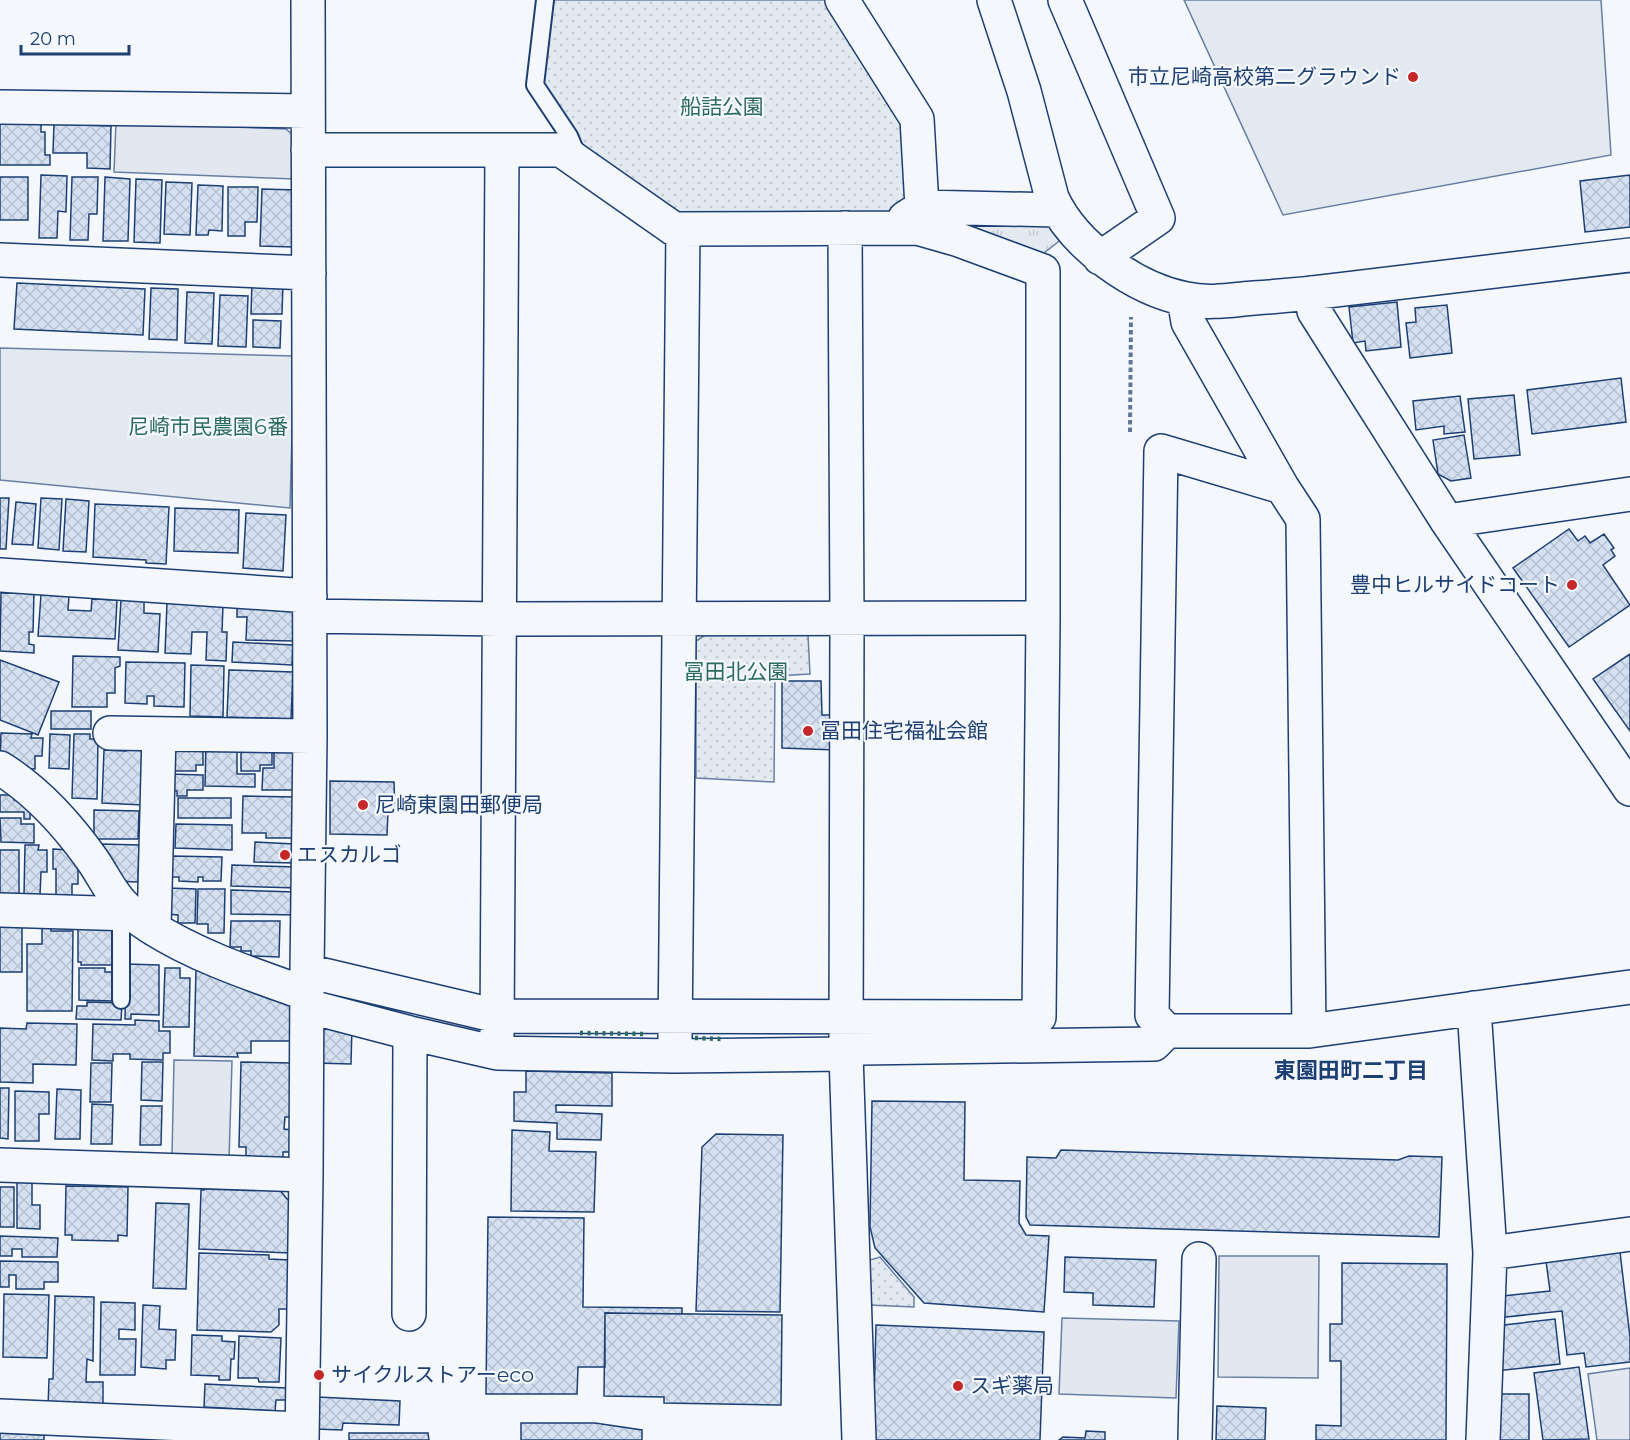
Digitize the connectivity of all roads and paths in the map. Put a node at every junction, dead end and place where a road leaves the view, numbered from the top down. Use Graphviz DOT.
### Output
graph roads {
  1 [pos="308,0"];
  2 [pos="545,0"];
  3 [pos="842,0"];
  4 [pos="994,0"];
  5 [pos="1065,0"];
  6 [pos="0,107"];
  7 [pos="308,111"];
  8 [pos="308,150"];
  9 [pos="502,150"];
  10 [pos="582,164"];
  11 [pos="922,207"];
  12 [pos="1057,210"];
  13 [pos="845,228"];
  14 [pos="892,228"];
  15 [pos="683,229"];
  16 [pos="1630,255"];
  17 [pos="1100,258"];
  18 [pos="0,260"];
  19 [pos="309,273"];
  20 [pos="1132,278"];
  21 [pos="1311,293"];
  22 [pos="1184,299"];
  23 [pos="1161,451"];
  24 [pos="1282,487"];
  25 [pos="1630,494"];
  26 [pos="1447,521"];
  27 [pos="0,575"];
  28 [pos="310,606"];
  29 [pos="679,617"];
  30 [pos="1043,618"];
  31 [pos="500,619"];
  32 [pos="847,619"];
  33 [pos="110,733"];
  34 [pos="159,734"];
  35 [pos="310,736"];
  36 [pos="0,768"];
  37 [pos="1630,789"];
  38 [pos="0,910"];
  39 [pos="136,919"];
  40 [pos="1630,987"];
  41 [pos="307,990"];
  42 [pos="122,1000"];
  43 [pos="1474,1008"];
  44 [pos="497,1016"];
  45 [pos="674,1017"];
  46 [pos="846,1017"];
  47 [pos="1040,1030"];
  48 [pos="1167,1031"];
  49 [pos="1309,1031"];
  50 [pos="410,1033"];
  51 [pos="498,1053"];
  52 [pos="846,1054"];
  53 [pos="675,1056"];
  54 [pos="0,1166"];
  55 [pos="306,1175"];
  56 [pos="1630,1234"];
  57 [pos="1490,1252"];
  58 [pos="1199,1259"];
  59 [pos="409,1314"];
  60 [pos="0,1416"];
  61 [pos="302,1434"];
  62 [pos="859,1440"];
  63 [pos="1195,1440"];
  64 [pos="1483,1440"];
  1 -- 7 [label="street"];
  2 -- 10 [label="lane"];
  3 -- 11 [label="street"];
  4 -- 12 [label="street"];
  5 -- 17 [label="street"];
  6 -- 7 [label="street"];
  7 -- 8 [label="street"];
  8 -- 9 [label="street"];
  8 -- 19 [label="street"];
  9 -- 10 [label="street"];
  9 -- 31 [label="street"];
  10 -- 15 [label="street"];
  11 -- 12 [label="street"];
  11 -- 14 [label="street"];
  12 -- 17 [label="street"];
  13 -- 14 [label="street"];
  13 -- 15 [label="street"];
  13 -- 32 [label="street"];
  14 -- 30 [label="street"];
  15 -- 29 [label="street"];
  16 -- 21 [label="street"];
  17 -- 20 [label="street"];
  18 -- 19 [label="street"];
  19 -- 28 [label="street"];
  20 -- 22 [label="street"];
  20 -- 23 [label="path"];
  21 -- 22 [label="street"];
  21 -- 26 [label="street"];
  22 -- 24 [label="street"];
  23 -- 24 [label="street"];
  23 -- 48 [label="street"];
  24 -- 49 [label="street"];
  25 -- 26 [label="street"];
  26 -- 37 [label="street"];
  27 -- 28 [label="street"];
  28 -- 31 [label="street"];
  28 -- 35 [label="street"];
  29 -- 31 [label="street"];
  29 -- 32 [label="street"];
  29 -- 45 [label="street"];
  30 -- 32 [label="street"];
  30 -- 47 [label="street"];
  31 -- 44 [label="street"];
  32 -- 46 [label="street"];
  33 -- 34 [label="street"];
  34 -- 35 [label="street"];
  34 -- 39 [label="street"];
  35 -- 41 [label="street"];
  36 -- 39 [label="street"];
  38 -- 39 [label="street"];
  39 -- 41 [label="street"];
  39 -- 42 [label="lane"];
  40 -- 43 [label="street"];
  41 -- 44 [label="street"];
  41 -- 50 [label="street"];
  41 -- 55 [label="street"];
  43 -- 49 [label="street"];
  43 -- 57 [label="street"];
  44 -- 45 [label="street"];
  44 -- 51 [label="street"];
  45 -- 46 [label="street"];
  45 -- 53 [label="street"];
  46 -- 47 [label="street"];
  46 -- 52 [label="street"];
  47 -- 48 [label="street"];
  47 -- 52 [label="street"];
  48 -- 49 [label="street"];
  50 -- 51 [label="street"];
  50 -- 59 [label="street"];
  51 -- 53 [label="street"];
  52 -- 53 [label="street"];
  52 -- 62 [label="street"];
  54 -- 55 [label="street"];
  55 -- 61 [label="street"];
  56 -- 57 [label="street"];
  57 -- 64 [label="street"];
  58 -- 63 [label="street"];
  60 -- 61 [label="street"];
}
